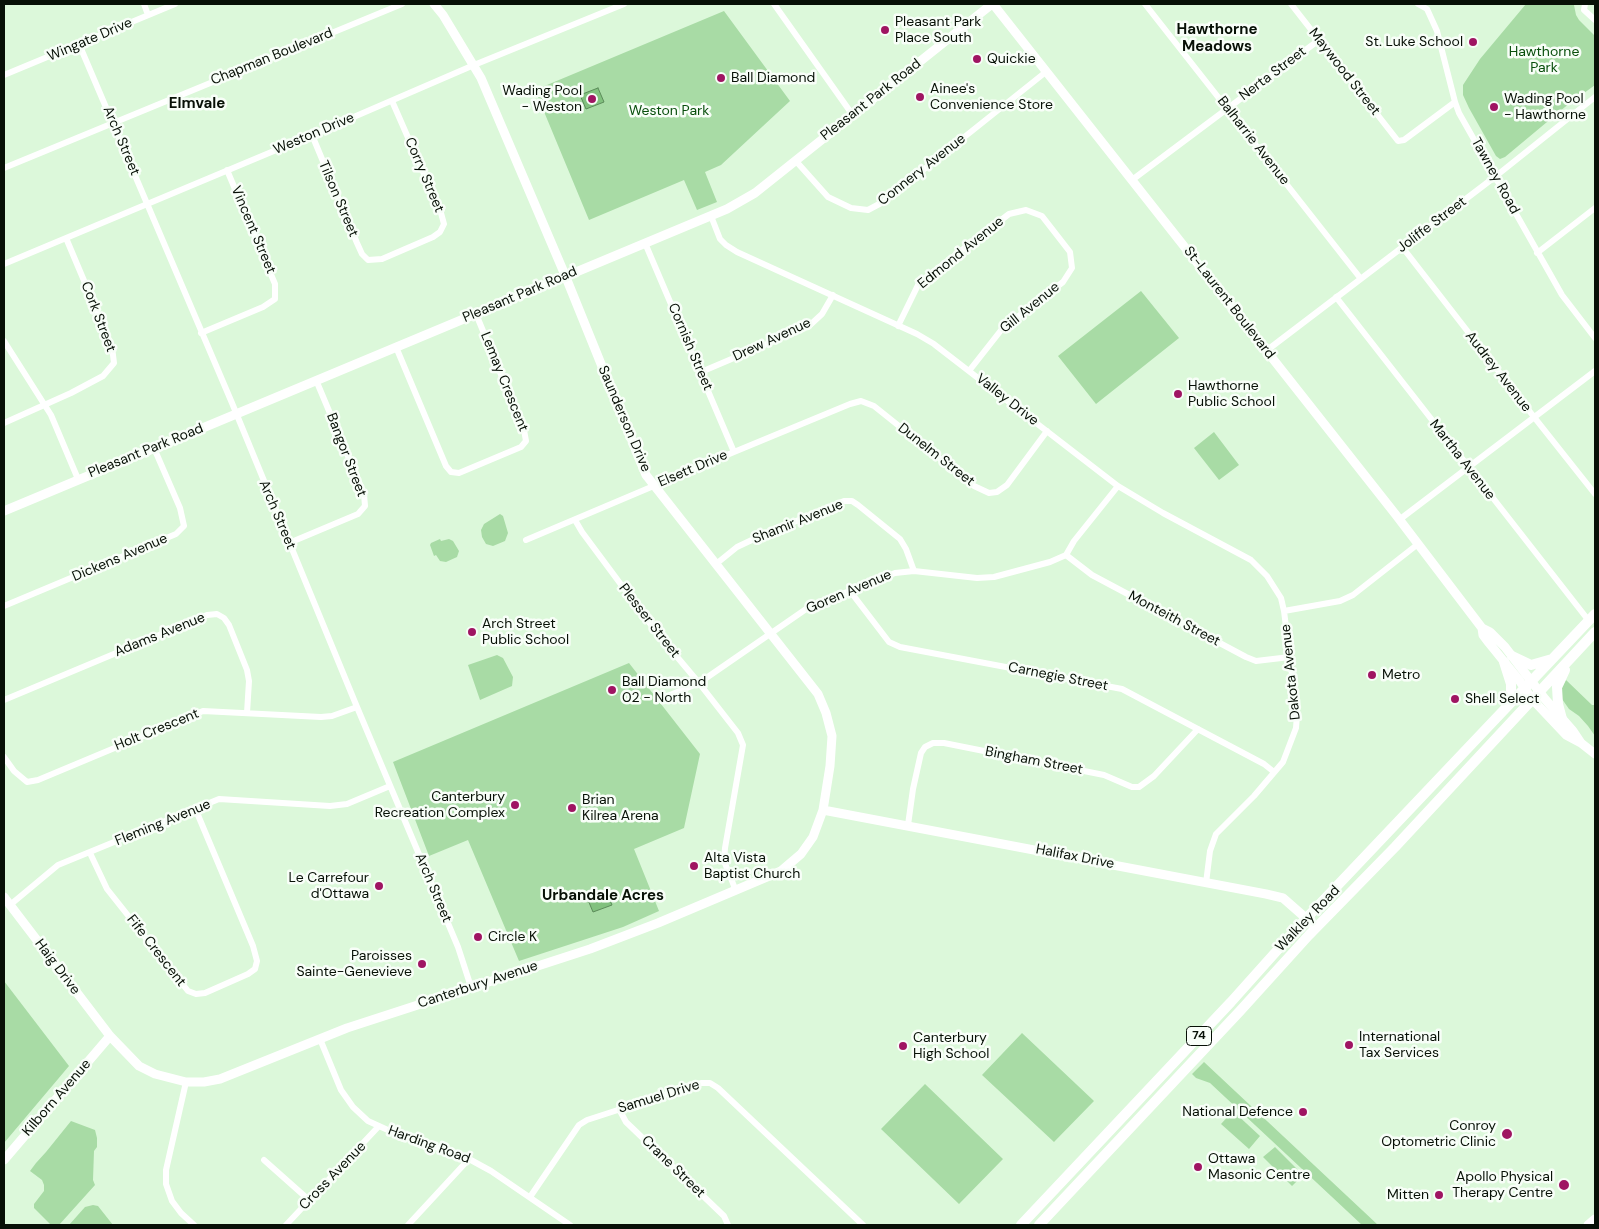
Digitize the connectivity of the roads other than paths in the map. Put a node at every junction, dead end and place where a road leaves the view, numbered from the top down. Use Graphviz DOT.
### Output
graph roads {
  1 [pos="144,4"];
  2 [pos="175,4"];
  3 [pos="402,4"];
  4 [pos="434,4"];
  5 [pos="624,4"];
  6 [pos="774,4"];
  7 [pos="992,4"];
  8 [pos="1145,4"];
  9 [pos="1291,4"];
  10 [pos="1418,4"];
  11 [pos="1585,4"];
  12 [pos="1429,6"];
  13 [pos="148,15"];
  14 [pos="1595,20"];
  15 [pos="1319,40"];
  16 [pos="79,44"];
  17 [pos="474,65"];
  18 [pos="1047,72"];
  19 [pos="4,75"];
  20 [pos="1595,97"];
  21 [pos="392,102"];
  22 [pos="1455,102"];
  23 [pos="1227,108"];
  24 [pos="852,114"];
  25 [pos="113,122"];
  26 [pos="312,136"];
  27 [pos="795,160"];
  28 [pos="4,168"];
  29 [pos="227,170"];
  30 [pos="1496,176"];
  31 [pos="1132,180"];
  32 [pos="146,204"];
  33 [pos="1595,208"];
  34 [pos="711,216"];
  35 [pos="66,238"];
  36 [pos="645,243"];
  37 [pos="1403,248"];
  38 [pos="1537,253"];
  39 [pos="368,260"];
  40 [pos="4,264"];
  41 [pos="1072,268"];
  42 [pos="565,275"];
  43 [pos="1361,279"];
  44 [pos="833,295"];
  45 [pos="1336,298"];
  46 [pos="476,314"];
  47 [pos="898,326"];
  48 [pos="201,333"];
  49 [pos="1595,338"];
  50 [pos="4,342"];
  51 [pos="396,347"];
  52 [pos="1266,351"];
  53 [pos="969,371"];
  54 [pos="1595,371"];
  55 [pos="701,372"];
  56 [pos="316,380"];
  57 [pos="861,401"];
  58 [pos="46,405"];
  59 [pos="236,414"];
  60 [pos="1534,417"];
  61 [pos="4,422"];
  62 [pos="1047,431"];
  63 [pos="154,448"];
  64 [pos="734,452"];
  65 [pos="1468,467"];
  66 [pos="78,479"];
  67 [pos="654,486"];
  68 [pos="1118,486"];
  69 [pos="1595,494"];
  70 [pos="4,511"];
  71 [pos="575,520"];
  72 [pos="1399,520"];
  73 [pos="526,540"];
  74 [pos="289,543"];
  75 [pos="1418,544"];
  76 [pos="1066,555"];
  77 [pos="716,564"];
  78 [pos="914,571"];
  79 [pos="850,591"];
  80 [pos="4,606"];
  81 [pos="1284,611"];
  82 [pos="1592,618"];
  83 [pos="1595,632"];
  84 [pos="771,634"];
  85 [pos="1575,654"];
  86 [pos="1290,657"];
  87 [pos="1555,658"];
  88 [pos="1508,659"];
  89 [pos="700,683"];
  90 [pos="1529,685"];
  91 [pos="1536,695"];
  92 [pos="4,700"];
  93 [pos="658,700"];
  94 [pos="357,707"];
  95 [pos="1505,710"];
  96 [pos="247,713"];
  97 [pos="1562,719"];
  98 [pos="1198,729"];
  99 [pos="1581,743"];
  100 [pos="1595,754"];
  101 [pos="4,756"];
  102 [pos="1274,772"];
  103 [pos="1435,784"];
  104 [pos="390,786"];
  105 [pos="1446,793"];
  106 [pos="195,808"];
  107 [pos="823,810"];
  108 [pos="908,825"];
  109 [pos="90,852"];
  110 [pos="1206,883"];
  111 [pos="736,891"];
  112 [pos="7,901"];
  113 [pos="1308,919"];
  114 [pos="1316,927"];
  115 [pos="471,987"];
  116 [pos="1231,1002"];
  117 [pos="1240,1011"];
  118 [pos="110,1036"];
  119 [pos="320,1039"];
  120 [pos="1188,1048"];
  121 [pos="1198,1056"];
  122 [pos="186,1082"];
  123 [pos="619,1109"];
  124 [pos="378,1126"];
  125 [pos="1089,1153"];
  126 [pos="469,1159"];
  127 [pos="4,1160"];
  128 [pos="264,1160"];
  129 [pos="1098,1162"];
  130 [pos="530,1197"];
  131 [pos="309,1200"];
  132 [pos="1595,1219"];
  133 [pos="412,1224"];
  134 [pos="194,1225"];
  135 [pos="286,1225"];
  136 [pos="570,1225"];
  137 [pos="728,1225"];
  138 [pos="863,1225"];
  139 [pos="1022,1225"];
  140 [pos="1039,1225"];
  141 [pos="1588,1225"];
  1 -- 13 [label="street"];
  2 -- 13 [label="street, Wingate Drive"];
  3 -- 25 [label="street, Chapman Boulevard"];
  4 -- 17 [label="street, Saunderson Drive"];
  5 -- 17 [label="street, Weston Drive"];
  6 -- 24 [label="street"];
  7 -- 18 [label="street, St-Laurent Boulevard"];
  7 -- 24 [label="street, Pleasant Park Road"];
  8 -- 23 [label="street, Balharrie Avenue"];
  9 -- 15 [label="street, Maywood Street"];
  10 -- 12 [label="street, Tawney Road"];
  11 -- 14 [label="street"];
  12 -- 22 [label="street, Tawney Road"];
  13 -- 16 [label="street, Wingate Drive"];
  15 -- 22 [label="street, Maywood Street"];
  15 -- 23 [label="street, Nerta Street"];
  16 -- 19 [label="street, Wingate Drive"];
  16 -- 25 [label="street, Arch Street"];
  17 -- 21 [label="street, Weston Drive"];
  17 -- 42 [label="street, Saunderson Drive"];
  18 -- 27 [label="street, Connery Avenue"];
  18 -- 31 [label="street, St-Laurent Boulevard"];
  20 -- 30 [label="street, Joliffe Street"];
  21 -- 26 [label="street, Weston Drive"];
  21 -- 39 [label="street, Corry Street"];
  22 -- 30 [label="street, Tawney Road"];
  23 -- 31 [label="street, Nerta Street"];
  23 -- 43 [label="street, Balharrie Avenue"];
  24 -- 27 [label="street, Pleasant Park Road"];
  25 -- 28 [label="street, Chapman Boulevard"];
  25 -- 32 [label="street, Arch Street"];
  26 -- 29 [label="street, Weston Drive"];
  26 -- 39 [label="street, Tilson Street"];
  27 -- 34 [label="street, Pleasant Park Road"];
  29 -- 32 [label="street, Weston Drive"];
  29 -- 48 [label="street, Vincent Street"];
  30 -- 37 [label="street, Joliffe Street"];
  30 -- 38 [label="street, Tawney Road"];
  31 -- 52 [label="street, St-Laurent Boulevard"];
  32 -- 35 [label="street, Weston Drive"];
  32 -- 48 [label="street, Arch Street"];
  33 -- 38 [label="street"];
  34 -- 36 [label="street, Pleasant Park Road"];
  34 -- 44 [label="street, Valley Drive"];
  35 -- 40 [label="street, Weston Drive"];
  35 -- 58 [label="street, Cork Street"];
  36 -- 42 [label="street, Pleasant Park Road"];
  36 -- 55 [label="street, Cornish Street"];
  37 -- 43 [label="street, Joliffe Street"];
  37 -- 60 [label="street, Audrey Avenue"];
  38 -- 49 [label="street, Tawney Road"];
  41 -- 47 [label="street, Edmond Avenue"];
  41 -- 53 [label="street, Gill Avenue"];
  42 -- 46 [label="street, Pleasant Park Road"];
  42 -- 67 [label="street, Saunderson Drive"];
  43 -- 45 [label="street, Joliffe Street"];
  44 -- 47 [label="street, Valley Drive"];
  44 -- 55 [label="street, Drew Avenue"];
  45 -- 52 [label="street, Joliffe Street"];
  45 -- 65 [label="street, Martha Avenue"];
  46 -- 51 [label="street, Pleasant Park Road"];
  46 -- 51 [label="street, Lemay Crescent"];
  47 -- 53 [label="street, Valley Drive"];
  48 -- 59 [label="street, Arch Street"];
  50 -- 58 [label="street"];
  51 -- 56 [label="street, Pleasant Park Road"];
  52 -- 72 [label="street, St-Laurent Boulevard"];
  53 -- 62 [label="street, Valley Drive"];
  54 -- 60 [label="street"];
  55 -- 64 [label="street, Cornish Street"];
  56 -- 59 [label="street, Pleasant Park Road"];
  56 -- 74 [label="street, Bangor Street"];
  57 -- 62 [label="street, Dunelm Street"];
  57 -- 64 [label="street, Elsett Drive"];
  58 -- 61 [label="street, Cork Street"];
  58 -- 66 [label="street"];
  59 -- 63 [label="street, Pleasant Park Road"];
  59 -- 74 [label="street, Arch Street"];
  60 -- 65 [label="street"];
  60 -- 69 [label="street, Audrey Avenue"];
  62 -- 68 [label="street, Valley Drive"];
  63 -- 66 [label="street, Pleasant Park Road"];
  63 -- 80 [label="street, Dickens Avenue"];
  64 -- 67 [label="street, Elsett Drive"];
  65 -- 72 [label="street"];
  65 -- 82 [label="street, Martha Avenue"];
  66 -- 70 [label="street, Pleasant Park Road"];
  67 -- 71 [label="street, Elsett Drive"];
  67 -- 77 [label="street, Saunderson Drive"];
  68 -- 76 [label="street"];
  68 -- 81 [label="street, Valley Drive"];
  71 -- 73 [label="street, Elsett Drive"];
  71 -- 89 [label="street, Plesser Street"];
  72 -- 75 [label="street, St-Laurent Boulevard"];
  74 -- 94 [label="street, Arch Street"];
  75 -- 81 [label="street"];
  75 -- 88 [label="street, St-Laurent Boulevard"];
  76 -- 78 [label="street, Goren Avenue"];
  76 -- 86 [label="street, Monteith Street"];
  77 -- 78 [label="street, Shamir Avenue"];
  77 -- 84 [label="street, Saunderson Drive"];
  78 -- 79 [label="street, Goren Avenue"];
  79 -- 84 [label="street, Goren Avenue"];
  79 -- 98 [label="street, Carnegie Street"];
  81 -- 86 [label="street, Dakota Avenue"];
  82 -- 87 [label="main road, Walkley Road / 74"];
  83 -- 85 [label="main road, Walkley Road / 74"];
  84 -- 89 [label="street, Goren Avenue"];
  84 -- 107 [label="street, Saunderson Drive"];
  85 -- 91 [label="main road, Walkley Road / 74"];
  85 -- 97 [label="main road"];
  86 -- 102 [label="street, Dakota Avenue"];
  87 -- 88 [label="main road"];
  87 -- 90 [label="main road, Walkley Road / 74"];
  88 -- 90 [label="street, St-Laurent Boulevard"];
  88 -- 95 [label="main road"];
  89 -- 93 [label="street, Goren Avenue"];
  89 -- 111 [label="street, Plesser Street"];
  90 -- 91 [label="street, St-Laurent Boulevard"];
  90 -- 95 [label="main road, Walkley Road / 74"];
  91 -- 97 [label="street, St-Laurent Boulevard"];
  91 -- 99 [label="street, St-Laurent Boulevard"];
  91 -- 105 [label="main road, Walkley Road / 74"];
  92 -- 96 [label="street, Adams Avenue"];
  94 -- 96 [label="street, Holt Crescent"];
  94 -- 104 [label="street, Arch Street"];
  95 -- 103 [label="main road, Walkley Road / 74"];
  96 -- 101 [label="street, Holt Crescent"];
  97 -- 99 [label="street, St-Laurent Boulevard"];
  98 -- 102 [label="street, Carnegie Street"];
  98 -- 108 [label="street, Bingham Street"];
  99 -- 100 [label="street, St-Laurent Boulevard"];
  102 -- 110 [label="street, Dakota Avenue"];
  103 -- 105 [label="main road"];
  103 -- 113 [label="main road, Walkley Road / 74"];
  104 -- 106 [label="street, Fleming Avenue"];
  104 -- 115 [label="street, Arch Street"];
  105 -- 114 [label="main road, Walkley Road / 74"];
  106 -- 109 [label="street, Fleming Avenue"];
  106 -- 109 [label="street, Fife Crescent"];
  107 -- 108 [label="street, Halifax Drive"];
  107 -- 111 [label="street, Canterbury Avenue"];
  108 -- 110 [label="street, Halifax Drive"];
  109 -- 112 [label="street, Fleming Avenue"];
  110 -- 113 [label="street, Halifax Drive"];
  111 -- 115 [label="street, Canterbury Avenue"];
  112 -- 118 [label="street, Haig Drive"];
  113 -- 114 [label="street, Halifax Drive"];
  113 -- 116 [label="main road, Walkley Road / 74"];
  114 -- 117 [label="main road, Walkley Road / 74"];
  115 -- 119 [label="street, Canterbury Avenue"];
  116 -- 117 [label="main road"];
  116 -- 120 [label="main road, Walkley Road / 74"];
  117 -- 121 [label="main road, Walkley Road / 74"];
  118 -- 122 [label="street, Canterbury Avenue"];
  118 -- 127 [label="street, Kilborn Avenue"];
  119 -- 122 [label="street, Canterbury Avenue"];
  119 -- 124 [label="street, Harding Road"];
  120 -- 121 [label="main road"];
  120 -- 125 [label="main road, Walkley Road / 74"];
  121 -- 129 [label="main road, Walkley Road / 74"];
  122 -- 134 [label="street"];
  123 -- 130 [label="street, Samuel Drive"];
  123 -- 137 [label="street, Crane Street"];
  123 -- 138 [label="street, Samuel Drive"];
  124 -- 126 [label="street, Harding Road"];
  124 -- 131 [label="street, Cross Avenue"];
  125 -- 129 [label="main road"];
  125 -- 139 [label="main road, Walkley Road / 74"];
  126 -- 130 [label="street, Harding Road"];
  126 -- 133 [label="street"];
  128 -- 131 [label="street"];
  129 -- 140 [label="main road, Walkley Road / 74"];
  130 -- 136 [label="street, Harding Road"];
  131 -- 135 [label="street, Cross Avenue"];
  132 -- 141 [label="street"];
}
